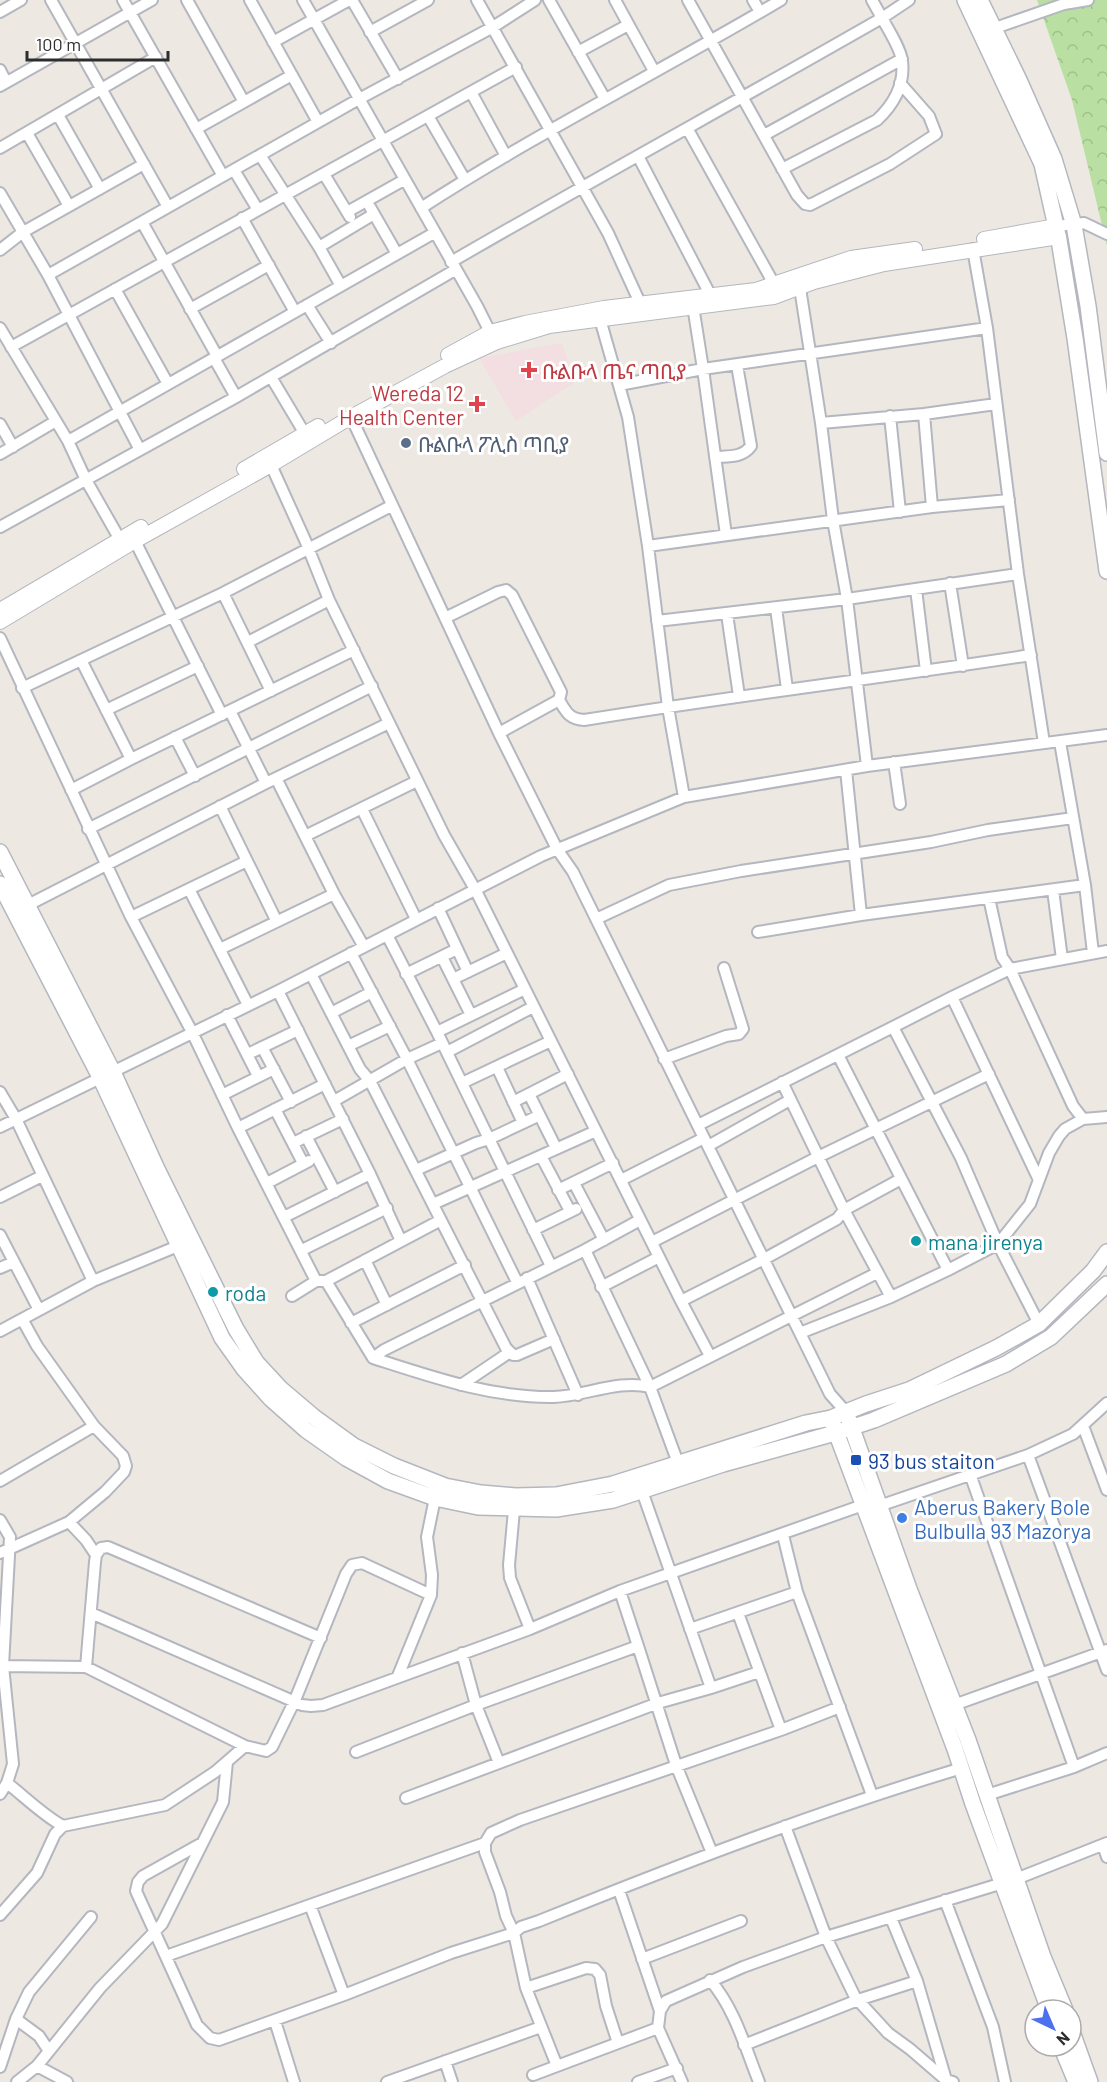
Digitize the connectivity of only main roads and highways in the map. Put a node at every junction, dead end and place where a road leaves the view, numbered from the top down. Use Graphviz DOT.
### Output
graph roads {
  1 [pos="965,0"];
  2 [pos="980,0"];
  3 [pos="1105,420"];
  4 [pos="1107,453"];
  5 [pos="1107,571"];
  6 [pos="0,852"];
  7 [pos="0,884"];
  8 [pos="107,1075"];
  9 [pos="1107,1252"];
  10 [pos="1107,1284"];
  11 [pos="838,1415"];
  12 [pos="310,1424"];
  13 [pos="852,1428"];
  14 [pos="835,1434"];
  15 [pos="574,1499"];
  16 [pos="1009,1881"];
  17 [pos="1045,1998"];
  18 [pos="1060,1998"];
  19 [pos="1066,2058"];
  20 [pos="1081,2058"];
  21 [pos="1076,2082"];
  22 [pos="1090,2082"];
  1 -- 5 [label="main road"];
  2 -- 3 [label="main road"];
  3 -- 4 [label="main road"];
  6 -- 8 [label="main road"];
  7 -- 8 [label="main road"];
  8 -- 12 [label="main road"];
  8 -- 12 [label="main road"];
  9 -- 11 [label="main road"];
  10 -- 13 [label="main road"];
  11 -- 13 [label="main road"];
  11 -- 14 [label="main road"];
  11 -- 15 [label="main road"];
  12 -- 15 [label="main road"];
  12 -- 15 [label="main road"];
  13 -- 14 [label="main road"];
  13 -- 16 [label="main road"];
  14 -- 15 [label="main road"];
  14 -- 16 [label="main road"];
  16 -- 17 [label="main road"];
  16 -- 18 [label="main road"];
  19 -- 21 [label="main road"];
  20 -- 22 [label="main road"];
}
